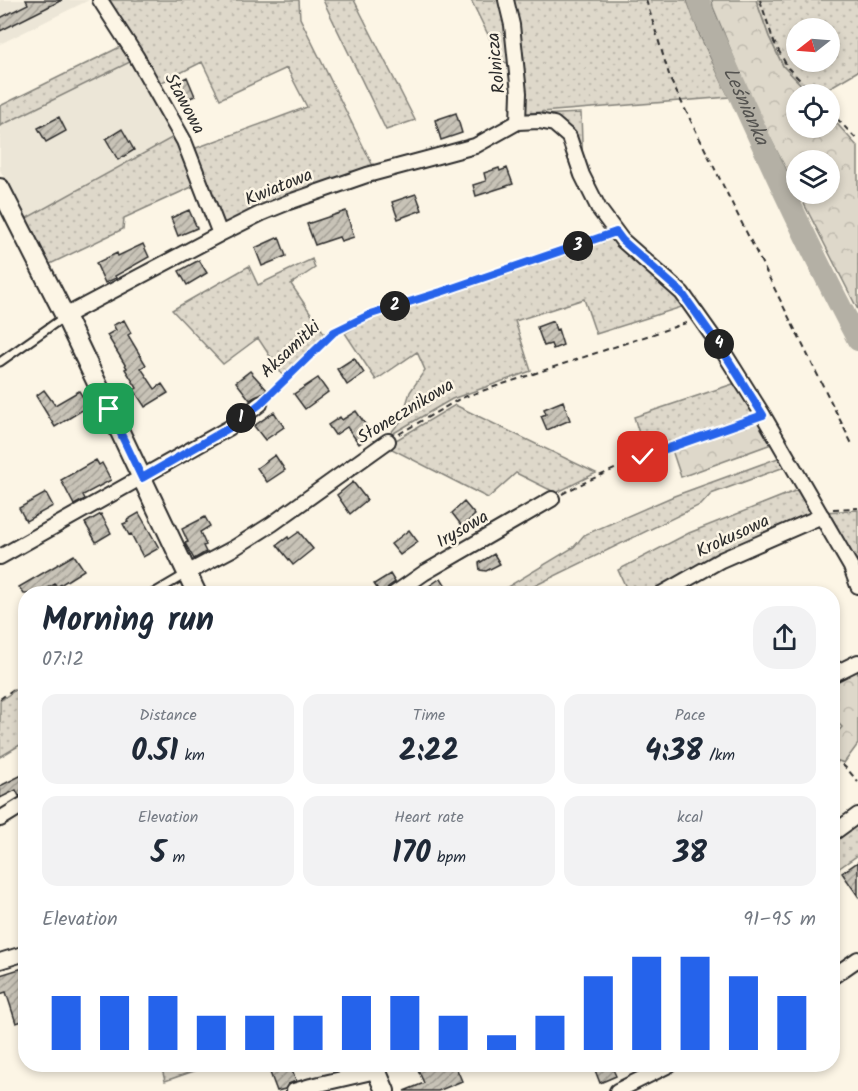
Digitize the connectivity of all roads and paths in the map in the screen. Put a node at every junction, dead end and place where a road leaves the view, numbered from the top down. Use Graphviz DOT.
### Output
graph roads {
  1 [pos="100,0"];
  2 [pos="506,0"];
  3 [pos="646,0"];
  4 [pos="760,0"];
  5 [pos="803,84"];
  6 [pos="518,122"];
  7 [pos="840,122"];
  8 [pos="858,141"];
  9 [pos="0,188"];
  10 [pos="616,232"];
  11 [pos="220,234"];
  12 [pos="65,316"];
  13 [pos="700,318"];
  14 [pos="0,362"];
  15 [pos="260,404"];
  16 [pos="763,415"];
  17 [pos="388,441"];
  18 [pos="853,446"];
  19 [pos="142,478"];
  20 [pos="552,499"];
  21 [pos="858,508"];
  22 [pos="820,513"];
  23 [pos="0,557"];
  24 [pos="187,573"];
  25 [pos="165,586"];
  26 [pos="193,586"];
  27 [pos="405,586"];
  28 [pos="676,586"];
  29 [pos="858,586"];
  30 [pos="858,662"];
  31 [pos="840,671"];
  32 [pos="18,686"];
  33 [pos="0,699"];
  34 [pos="840,764"];
  35 [pos="858,782"];
  36 [pos="18,808"];
  37 [pos="858,815"];
  38 [pos="0,819"];
  39 [pos="840,828"];
  40 [pos="18,955"];
  41 [pos="858,959"];
  42 [pos="0,961"];
  43 [pos="840,971"];
  44 [pos="361,1072"];
  45 [pos="377,1072"];
  46 [pos="655,1072"];
  47 [pos="294,1091"];
  48 [pos="385,1091"];
  49 [pos="617,1091"];
  1 -- 11 [label="street, Stawowa"];
  2 -- 6 [label="street, Rolnicza"];
  3 -- 18 [label="path"];
  4 -- 5 [label="path"];
  6 -- 10 [label="street"];
  6 -- 11 [label="street, Kwiatowa"];
  7 -- 8 [label="path"];
  9 -- 12 [label="street"];
  10 -- 13 [label="street"];
  10 -- 15 [label="path, Aksamitki"];
  11 -- 12 [label="street, Kwiatowa"];
  12 -- 14 [label="lane"];
  12 -- 19 [label="street"];
  13 -- 16 [label="street"];
  13 -- 17 [label="path, Słonecznikowa"];
  15 -- 19 [label="street, Aksamitki"];
  16 -- 20 [label="path"];
  16 -- 22 [label="street"];
  17 -- 24 [label="street, Słonecznikowa"];
  19 -- 23 [label="street, Aksamitki"];
  19 -- 24 [label="street"];
  20 -- 27 [label="street, Irysowa"];
  21 -- 22 [label="path"];
  22 -- 28 [label="street, Krokusowa"];
  22 -- 29 [label="street"];
  24 -- 25 [label="lane"];
  24 -- 26 [label="street"];
  30 -- 31 [label="street"];
  32 -- 33 [label="path"];
  34 -- 35 [label="path"];
  36 -- 38 [label="street"];
  37 -- 39 [label="street"];
  40 -- 42 [label="street"];
  41 -- 43 [label="street"];
  44 -- 47 [label="street"];
  45 -- 48 [label="street"];
  46 -- 49 [label="street"];
}
